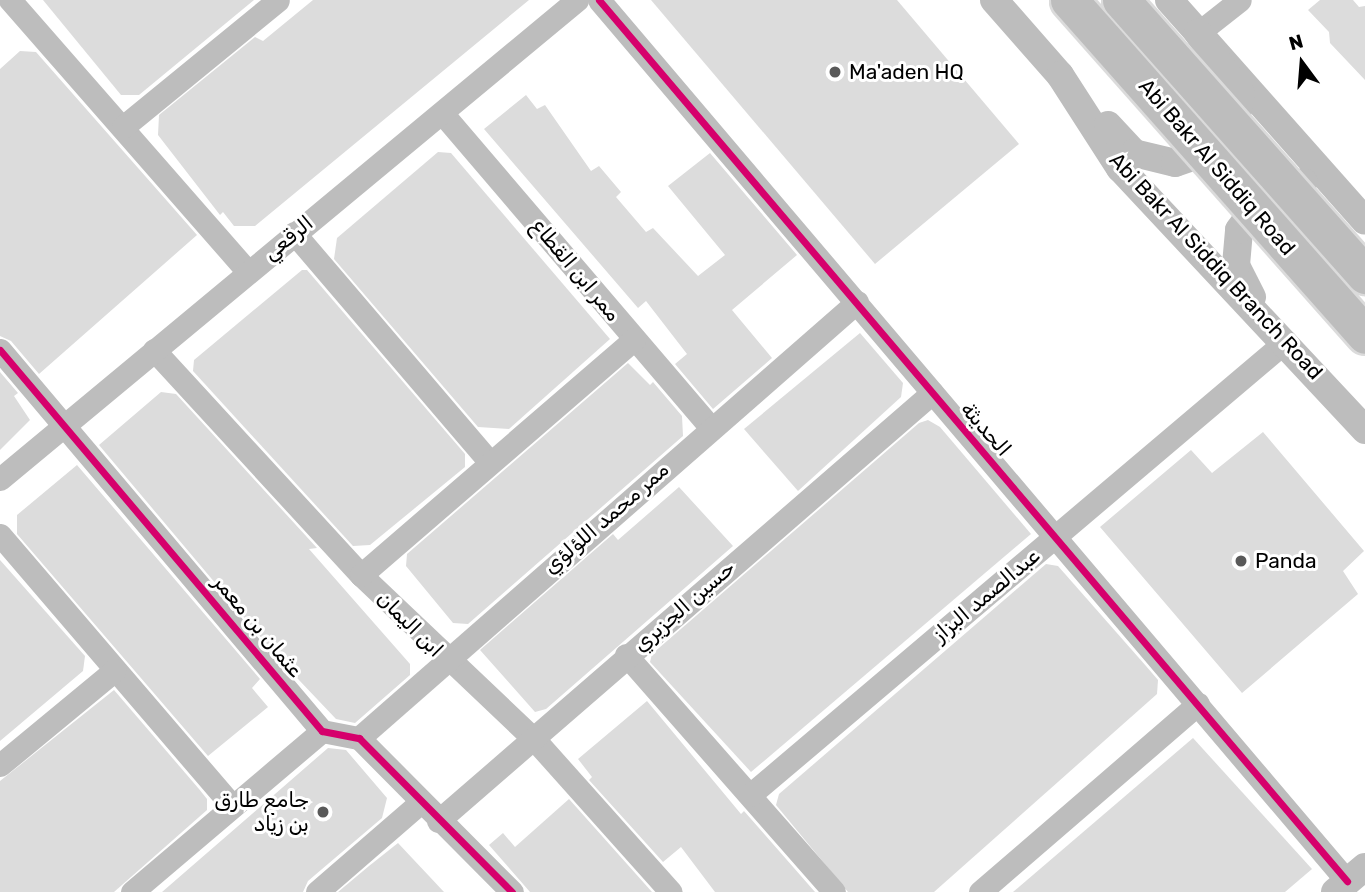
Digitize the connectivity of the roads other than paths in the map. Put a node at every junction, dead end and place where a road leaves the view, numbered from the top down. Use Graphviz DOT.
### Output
graph roads {
  1 [pos="10,0"];
  2 [pos="278,0"];
  3 [pos="577,0"];
  4 [pos="599,0"];
  5 [pos="995,0"];
  6 [pos="1069,0"];
  7 [pos="1121,0"];
  8 [pos="1168,0"];
  9 [pos="1240,0"];
  10 [pos="1198,33"];
  11 [pos="1060,75"];
  12 [pos="442,113"];
  13 [pos="123,127"];
  14 [pos="1365,222"];
  15 [pos="294,233"];
  16 [pos="247,271"];
  17 [pos="1365,275"];
  18 [pos="856,302"];
  19 [pos="1276,333"];
  20 [pos="1365,335"];
  21 [pos="634,339"];
  22 [pos="0,350"];
  23 [pos="154,350"];
  24 [pos="932,393"];
  25 [pos="66,423"];
  26 [pos="709,427"];
  27 [pos="1365,430"];
  28 [pos="489,461"];
  29 [pos="0,479"];
  30 [pos="0,535"];
  31 [pos="1056,536"];
  32 [pos="361,575"];
  33 [pos="626,655"];
  34 [pos="446,660"];
  35 [pos="115,670"];
  36 [pos="1198,704"];
  37 [pos="322,731"];
  38 [pos="359,738"];
  39 [pos="534,739"];
  40 [pos="0,765"];
  41 [pos="750,795"];
  42 [pos="421,802"];
  43 [pos="232,806"];
  44 [pos="438,821"];
  45 [pos="1349,880"];
  46 [pos="504,889"];
  47 [pos="132,892"];
  48 [pos="317,892"];
  49 [pos="671,892"];
  50 [pos="834,892"];
  51 [pos="980,892"];
  1 -- 13 [label="street"];
  2 -- 13 [label="street"];
  3 -- 12 [label="street, الرقعي"];
  4 -- 18 [label="street, الحديثة"];
  5 -- 11 [label="street, Abi Bakr Al Siddiq Branch Road"];
  6 -- 20 [label="main road, Abi Bakr Al Siddiq Road, bridge"];
  7 -- 17 [label="main road, Abi Bakr Al Siddiq Road, bridge"];
  8 -- 10 [label="street"];
  9 -- 10 [label="street"];
  10 -- 11 [label="street"];
  10 -- 14 [label="street"];
  11 -- 19 [label="street, Abi Bakr Al Siddiq Branch Road"];
  12 -- 15 [label="street, الرقعي"];
  12 -- 21 [label="street, ممر ابن القطاع"];
  13 -- 16 [label="street"];
  14 -- 19 [label="street"];
  15 -- 16 [label="street, الرقعي"];
  15 -- 28 [label="street"];
  16 -- 23 [label="street, الرقعي"];
  18 -- 24 [label="street, الحديثة"];
  18 -- 26 [label="street, ممر محمد اللؤلؤي"];
  19 -- 27 [label="street, Abi Bakr Al Siddiq Branch Road"];
  19 -- 31 [label="street, عبدالصمد البزاز"];
  21 -- 26 [label="street, ممر ابن القطاع"];
  21 -- 28 [label="street"];
  22 -- 25 [label="street, عثمان بن معمر"];
  23 -- 25 [label="street, الرقعي"];
  23 -- 32 [label="street, ابن اليمان"];
  24 -- 31 [label="street, الحديثة"];
  24 -- 33 [label="street, حسين الجزيري"];
  25 -- 29 [label="street, الرقعي"];
  25 -- 37 [label="street, عثمان بن معمر"];
  26 -- 34 [label="street, ممر محمد اللؤلؤي"];
  28 -- 32 [label="street"];
  30 -- 35 [label="street"];
  31 -- 36 [label="street, الحديثة"];
  31 -- 41 [label="street, عبدالصمد البزاز"];
  32 -- 34 [label="street, ابن اليمان"];
  33 -- 39 [label="street, حسين الجزيري"];
  33 -- 41 [label="street"];
  34 -- 38 [label="street, ممر محمد اللؤلؤي"];
  34 -- 39 [label="street, ابن اليمان"];
  35 -- 40 [label="street"];
  35 -- 43 [label="street"];
  36 -- 45 [label="street, الحديثة"];
  36 -- 51 [label="street"];
  37 -- 38 [label="street"];
  37 -- 43 [label="street"];
  38 -- 42 [label="street"];
  39 -- 44 [label="street, حسين الجزيري"];
  39 -- 49 [label="street, ابن اليمان"];
  41 -- 50 [label="street"];
  42 -- 44 [label="street"];
  42 -- 48 [label="street"];
  43 -- 47 [label="street"];
  44 -- 46 [label="street"];
}
